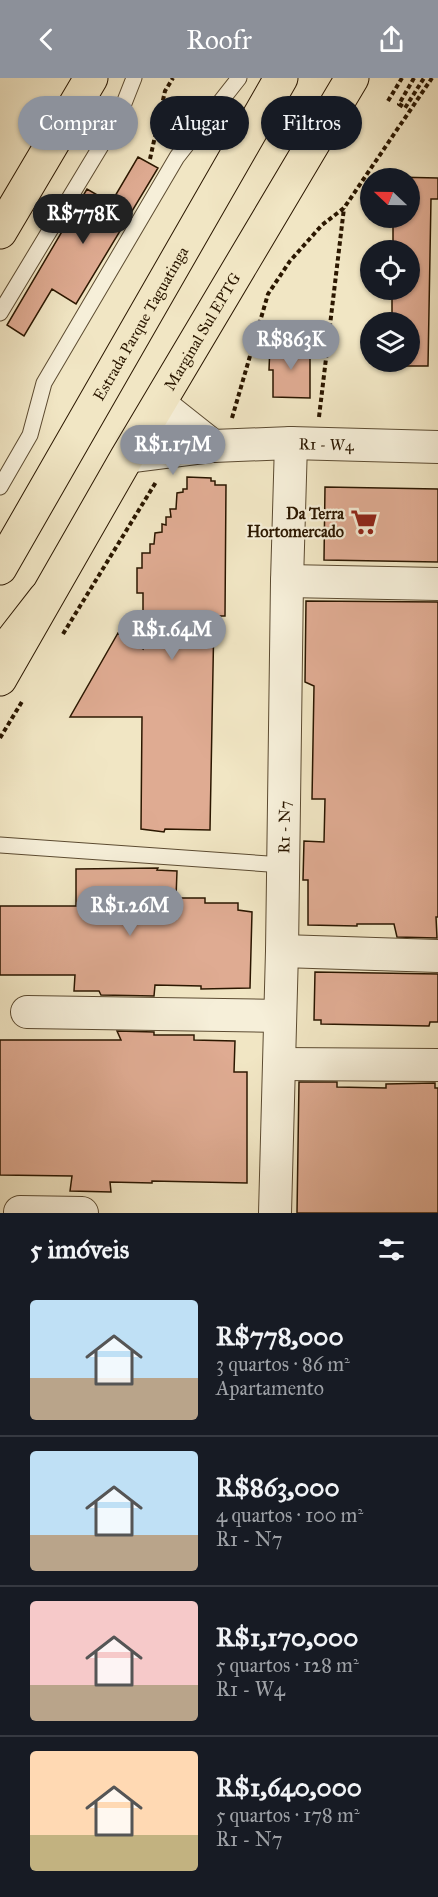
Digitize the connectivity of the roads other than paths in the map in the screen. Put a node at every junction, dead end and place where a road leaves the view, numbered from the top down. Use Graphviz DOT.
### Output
graph roads {
  1 [pos="92,78"];
  2 [pos="134,78"];
  3 [pos="239,78"];
  4 [pos="281,78"];
  5 [pos="352,78"];
  6 [pos="0,232"];
  7 [pos="0,313"];
  8 [pos="160,404"];
  9 [pos="291,443"];
  10 [pos="219,445"];
  11 [pos="438,447"];
  12 [pos="127,457"];
  13 [pos="0,487"];
  14 [pos="0,568"];
  15 [pos="287,581"];
  16 [pos="438,584"];
  17 [pos="45,598"];
  18 [pos="0,656"];
  19 [pos="12,688"];
  20 [pos="0,845"];
  21 [pos="284,865"];
  22 [pos="282,951"];
  23 [pos="438,956"];
  24 [pos="27,1012"];
  25 [pos="280,1016"];
  26 [pos="279,1064"];
  27 [pos="438,1065"];
  28 [pos="20,1212"];
  29 [pos="82,1213"];
  30 [pos="275,1213"];
  1 -- 6 [label="main road"];
  2 -- 7 [label="lane"];
  3 -- 13 [label="lane"];
  4 -- 14 [label="main road, Estrada Parque Taguatinga"];
  5 -- 8 [label="main road, Marginal Sul EPTG"];
  8 -- 10 [label="street"];
  8 -- 12 [label="main road, Marginal Sul EPTG"];
  9 -- 10 [label="street, R1 - W4"];
  9 -- 11 [label="street, R1 - W4"];
  9 -- 15 [label="street, R1 - N7"];
  10 -- 12 [label="street, R1 - W4"];
  12 -- 17 [label="main road, Marginal Sul EPTG"];
  15 -- 16 [label="street"];
  15 -- 21 [label="street, R1 - N7"];
  17 -- 18 [label="main road"];
  17 -- 19 [label="main road, Marginal Sul EPTG"];
  20 -- 21 [label="lane"];
  21 -- 22 [label="street, R1 - N7"];
  22 -- 23 [label="street"];
  22 -- 25 [label="street, R1 - N7"];
  24 -- 25 [label="street"];
  25 -- 26 [label="street, R1 - N7"];
  26 -- 27 [label="street"];
  26 -- 30 [label="street, R1 - N7"];
  28 -- 29 [label="street"];
}
